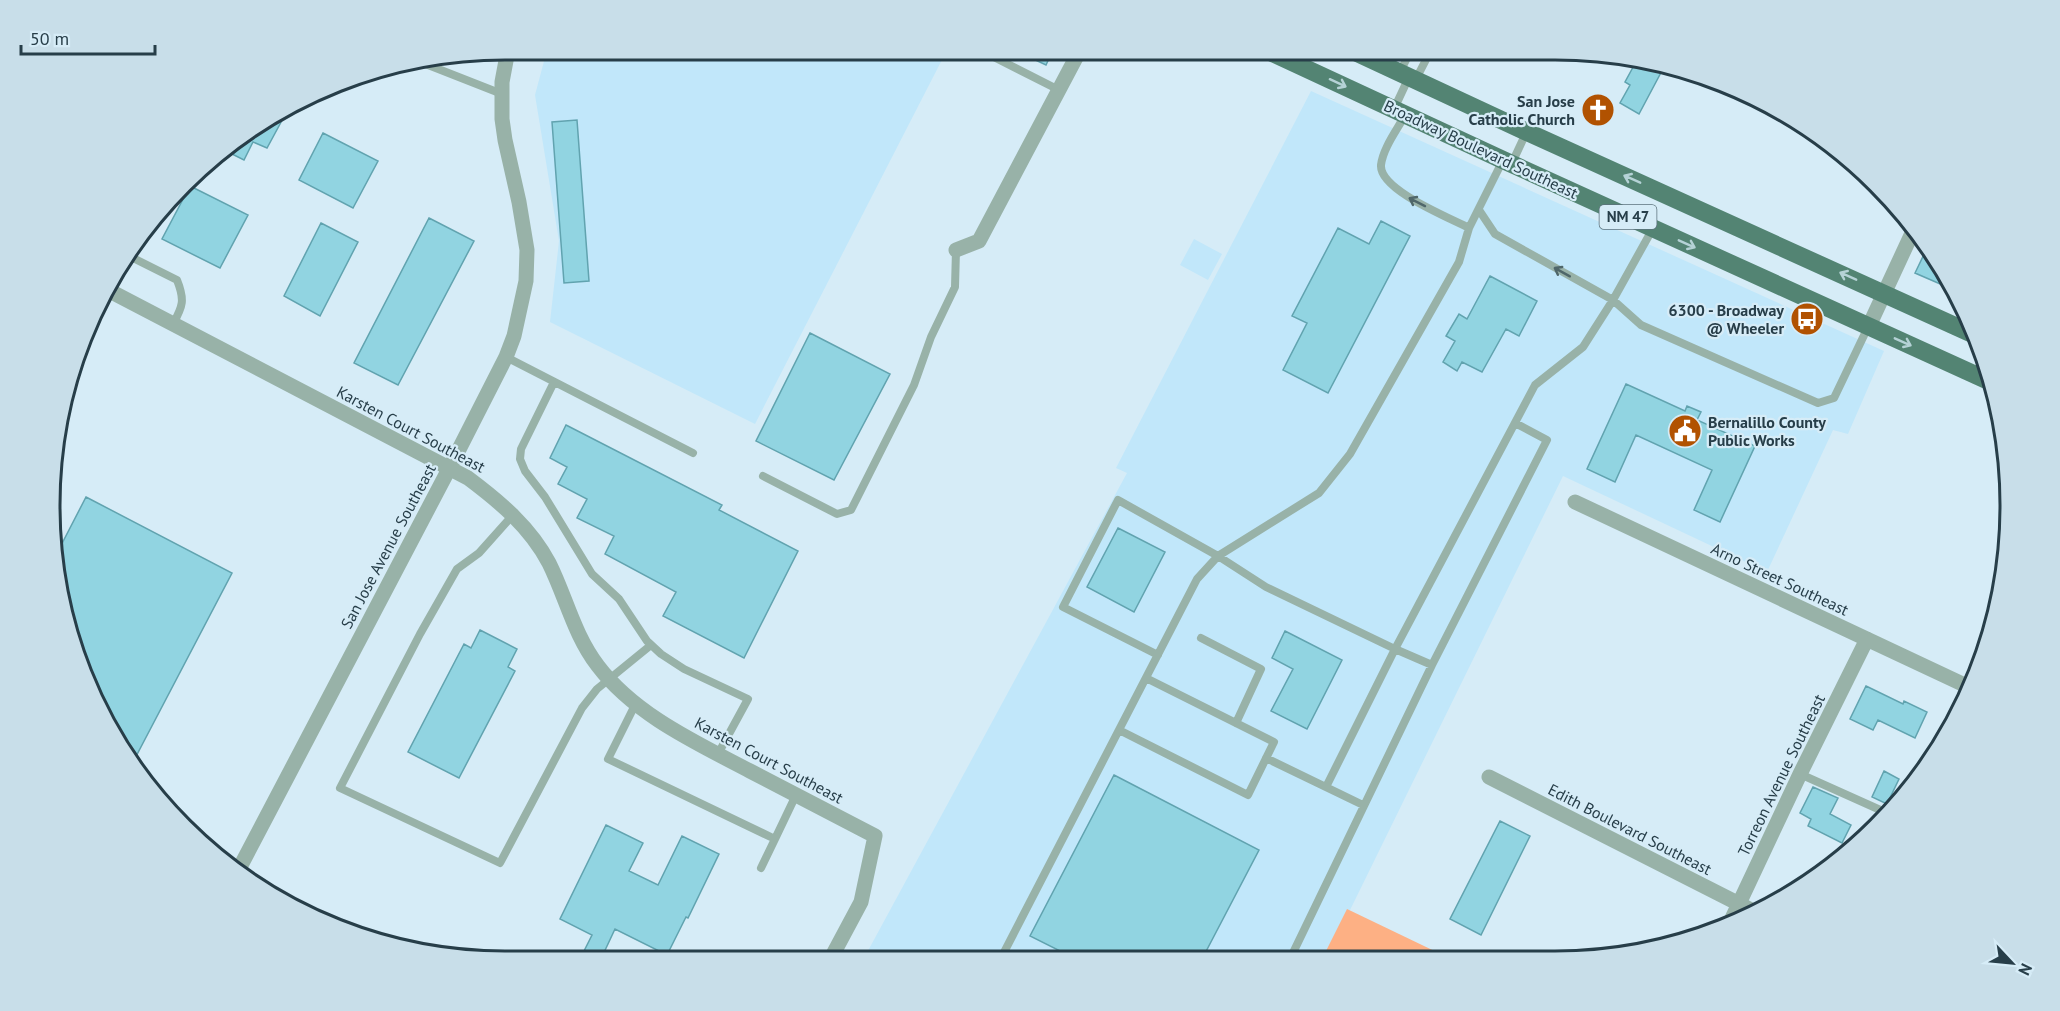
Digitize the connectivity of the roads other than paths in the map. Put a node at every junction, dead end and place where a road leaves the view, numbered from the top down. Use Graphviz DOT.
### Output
graph roads {
  1 [pos="506,60"];
  2 [pos="1002,60"];
  3 [pos="1075,60"];
  4 [pos="1288,60"];
  5 [pos="1373,60"];
  6 [pos="1410,60"];
  7 [pos="1422,60"];
  8 [pos="432,67"];
  9 [pos="1408,76"];
  10 [pos="1059,90"];
  11 [pos="502,94"];
  12 [pos="1400,112"];
  13 [pos="1527,132"];
  14 [pos="1507,162"];
  15 [pos="1479,210"];
  16 [pos="1469,228"];
  17 [pos="1653,228"];
  18 [pos="1910,237"];
  19 [pos="956,250"];
  20 [pos="135,259"];
  21 [pos="1883,292"];
  22 [pos="114,293"];
  23 [pos="1613,300"];
  24 [pos="173,324"];
  25 [pos="1869,326"];
  26 [pos="1964,330"];
  27 [pos="506,357"];
  28 [pos="1981,377"];
  29 [pos="554,382"];
  30 [pos="1515,423"];
  31 [pos="693,453"];
  32 [pos="450,467"];
  33 [pos="763,476"];
  34 [pos="1575,502"];
  35 [pos="514,515"];
  36 [pos="1218,556"];
  37 [pos="1200,638"];
  38 [pos="1867,639"];
  39 [pos="651,645"];
  40 [pos="1395,649"];
  41 [pos="1158,655"];
  42 [pos="1432,664"];
  43 [pos="610,678"];
  44 [pos="1146,678"];
  45 [pos="1962,684"];
  46 [pos="636,703"];
  47 [pos="1236,723"];
  48 [pos="1119,730"];
  49 [pos="718,754"];
  50 [pos="1266,758"];
  51 [pos="1800,774"];
  52 [pos="1489,777"];
  53 [pos="1326,787"];
  54 [pos="796,795"];
  55 [pos="1363,805"];
  56 [pos="1880,810"];
  57 [pos="775,839"];
  58 [pos="241,864"];
  59 [pos="761,868"];
  60 [pos="1739,904"];
  61 [pos="1746,908"];
  62 [pos="1735,913"];
  63 [pos="835,951"];
  64 [pos="1005,951"];
  65 [pos="1294,951"];
  1 -- 11 [label="street, San Jose Avenue Southeast"];
  2 -- 10 [label="lane"];
  3 -- 10 [label="street"];
  4 -- 12 [label="main road, Broadway Boulevard Southeast / NM 47, one-way"];
  5 -- 9 [label="main road, NM 47"];
  6 -- 9 [label="lane"];
  7 -- 9 [label="lane"];
  8 -- 11 [label="lane"];
  9 -- 12 [label="lane"];
  9 -- 13 [label="main road, NM 47"];
  10 -- 19 [label="street"];
  11 -- 27 [label="street, San Jose Avenue Southeast"];
  12 -- 14 [label="main road, Broadway Boulevard Southeast / NM 47"];
  16 -- 12 [label="lane, one-way"];
  13 -- 14 [label="lane"];
  21 -- 13 [label="main road, NM 47, one-way"];
  14 -- 15 [label="lane"];
  14 -- 17 [label="main road, Broadway Boulevard Southeast / NM 47"];
  15 -- 16 [label="lane"];
  23 -- 15 [label="lane, one-way"];
  16 -- 36 [label="lane"];
  17 -- 23 [label="lane"];
  17 -- 25 [label="main road, Broadway Boulevard Southeast / NM 47, one-way"];
  18 -- 21 [label="street"];
  19 -- 33 [label="lane"];
  20 -- 24 [label="lane"];
  21 -- 25 [label="street"];
  21 -- 26 [label="main road, NM 47"];
  22 -- 24 [label="street, Karsten Court Southeast"];
  23 -- 25 [label="lane"];
  23 -- 30 [label="lane"];
  24 -- 32 [label="street, Karsten Court Southeast"];
  25 -- 28 [label="main road, Broadway Boulevard Southeast / NM 47, one-way"];
  27 -- 29 [label="lane"];
  27 -- 32 [label="street, San Jose Avenue Southeast"];
  29 -- 31 [label="lane"];
  29 -- 39 [label="lane"];
  30 -- 40 [label="lane"];
  30 -- 42 [label="lane"];
  32 -- 35 [label="street, Karsten Court Southeast"];
  32 -- 58 [label="street, San Jose Avenue Southeast"];
  34 -- 38 [label="street, Arno Street Southeast"];
  35 -- 43 [label="street, Karsten Court Southeast"];
  35 -- 43 [label="lane"];
  36 -- 40 [label="lane"];
  36 -- 41 [label="lane"];
  36 -- 41 [label="lane"];
  37 -- 47 [label="lane"];
  38 -- 45 [label="street, Arno Street Southeast"];
  38 -- 51 [label="street, Torreon Avenue Southeast"];
  39 -- 43 [label="lane"];
  39 -- 49 [label="lane"];
  40 -- 42 [label="lane"];
  40 -- 53 [label="lane"];
  41 -- 44 [label="lane"];
  42 -- 55 [label="lane"];
  43 -- 46 [label="street, Karsten Court Southeast"];
  44 -- 47 [label="lane"];
  44 -- 48 [label="lane"];
  46 -- 49 [label="street, Karsten Court Southeast"];
  46 -- 57 [label="lane"];
  47 -- 50 [label="lane"];
  48 -- 50 [label="lane"];
  48 -- 64 [label="lane"];
  49 -- 54 [label="street, Karsten Court Southeast"];
  50 -- 53 [label="lane"];
  51 -- 56 [label="lane"];
  51 -- 60 [label="street, Torreon Avenue Southeast"];
  52 -- 60 [label="street, Edith Boulevard Southeast"];
  53 -- 55 [label="lane"];
  54 -- 57 [label="lane"];
  54 -- 63 [label="street, Karsten Court Southeast"];
  55 -- 65 [label="lane"];
  57 -- 59 [label="lane"];
  60 -- 61 [label="street, Edith Boulevard Southeast"];
  60 -- 62 [label="street, Torreon Avenue Southeast"];
}
